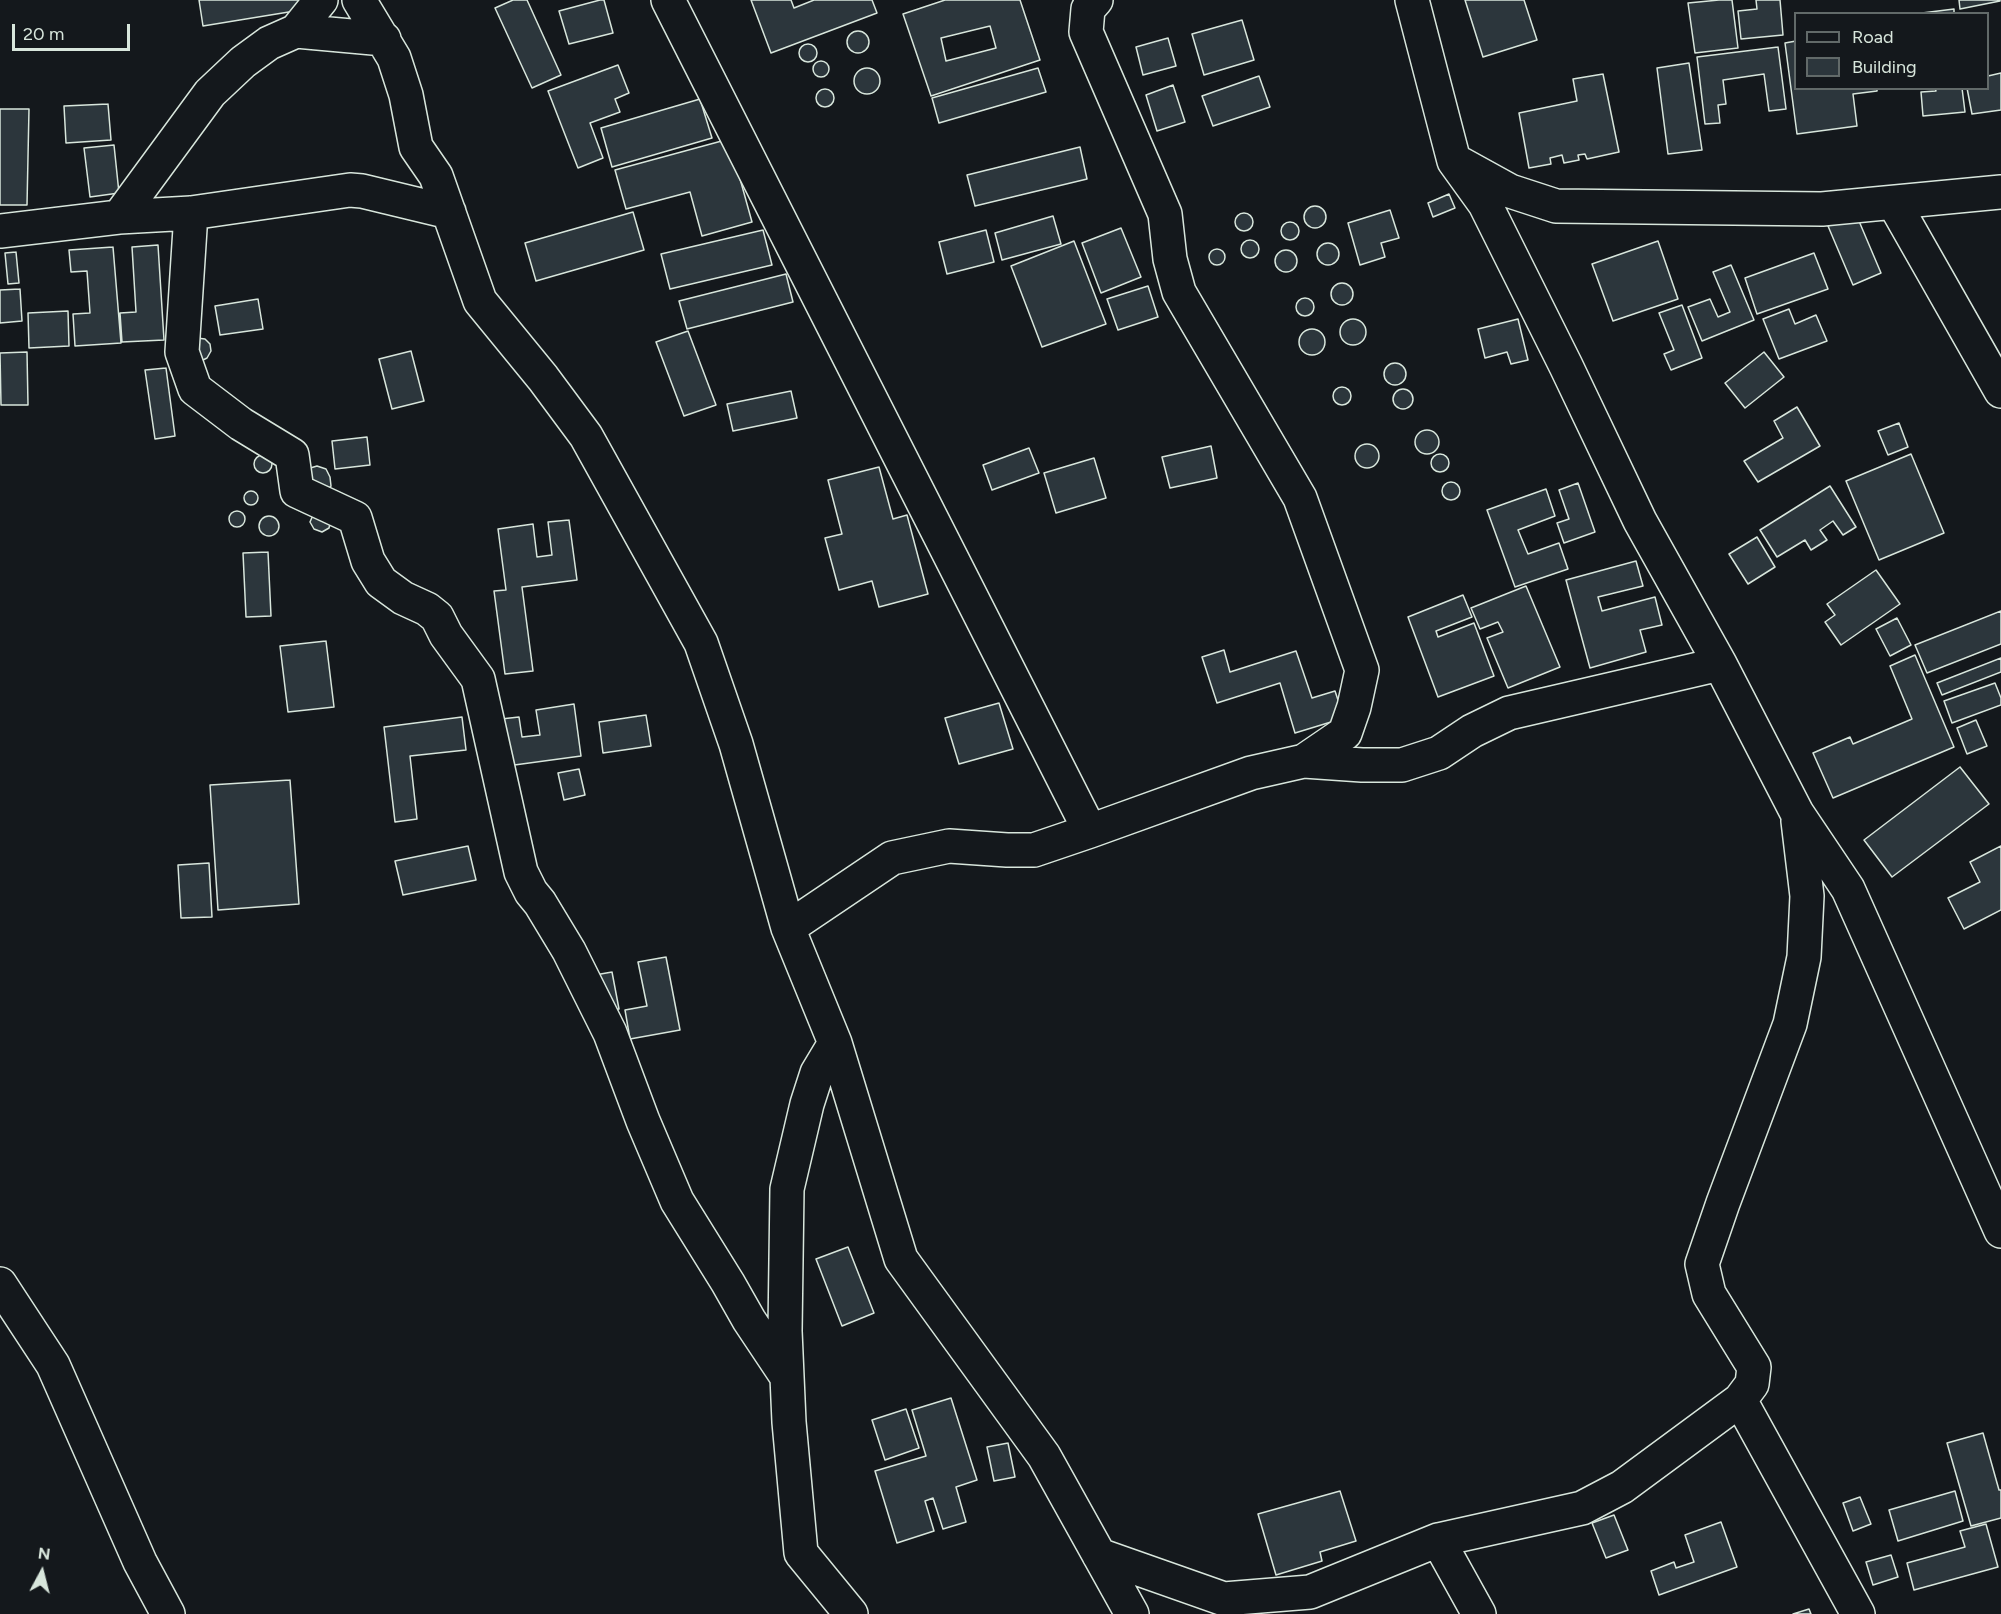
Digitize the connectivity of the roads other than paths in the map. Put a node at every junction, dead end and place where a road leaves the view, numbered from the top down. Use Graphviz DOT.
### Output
graph roads {
  1 [pos="321,0"];
  2 [pos="359,0"];
  3 [pos="668,0"];
  4 [pos="1096,0"];
  5 [pos="1412,0"];
  6 [pos="296,31"];
  7 [pos="384,39"];
  8 [pos="1455,160"];
  9 [pos="2001,192"];
  10 [pos="1894,202"];
  11 [pos="449,212"];
  12 [pos="191,213"];
  13 [pos="119,217"];
  14 [pos="0,231"];
  15 [pos="2001,391"];
  16 [pos="1720,664"];
  17 [pos="1304,761"];
  18 [pos="1797,813"];
  19 [pos="1090,831"];
  20 [pos="788,928"];
  21 [pos="835,1042"];
  22 [pos="2001,1231"];
  23 [pos="0,1284"];
  24 [pos="787,1377"];
  25 [pos="1740,1400"];
  26 [pos="1438,1540"];
  27 [pos="1099,1555"];
  28 [pos="168,1614"];
  29 [pos="851,1614"];
  30 [pos="1132,1614"];
  31 [pos="1479,1614"];
  32 [pos="1858,1614"];
  1 -- 6 [label="street"];
  2 -- 7 [label="street"];
  3 -- 19 [label="street"];
  4 -- 17 [label="street"];
  5 -- 8 [label="street"];
  6 -- 7 [label="street"];
  6 -- 13 [label="street"];
  7 -- 11 [label="street"];
  8 -- 10 [label="street"];
  8 -- 16 [label="street"];
  9 -- 10 [label="street"];
  10 -- 15 [label="street"];
  11 -- 12 [label="street"];
  11 -- 20 [label="street"];
  12 -- 13 [label="street"];
  12 -- 24 [label="street"];
  13 -- 14 [label="street"];
  16 -- 17 [label="street"];
  16 -- 18 [label="street"];
  17 -- 19 [label="street"];
  18 -- 22 [label="street"];
  18 -- 25 [label="street"];
  19 -- 20 [label="street"];
  20 -- 21 [label="street"];
  21 -- 24 [label="street"];
  21 -- 27 [label="street"];
  23 -- 28 [label="street"];
  24 -- 29 [label="street"];
  25 -- 26 [label="street"];
  25 -- 32 [label="street"];
  26 -- 27 [label="street"];
  26 -- 31 [label="street"];
  27 -- 30 [label="street"];
}
